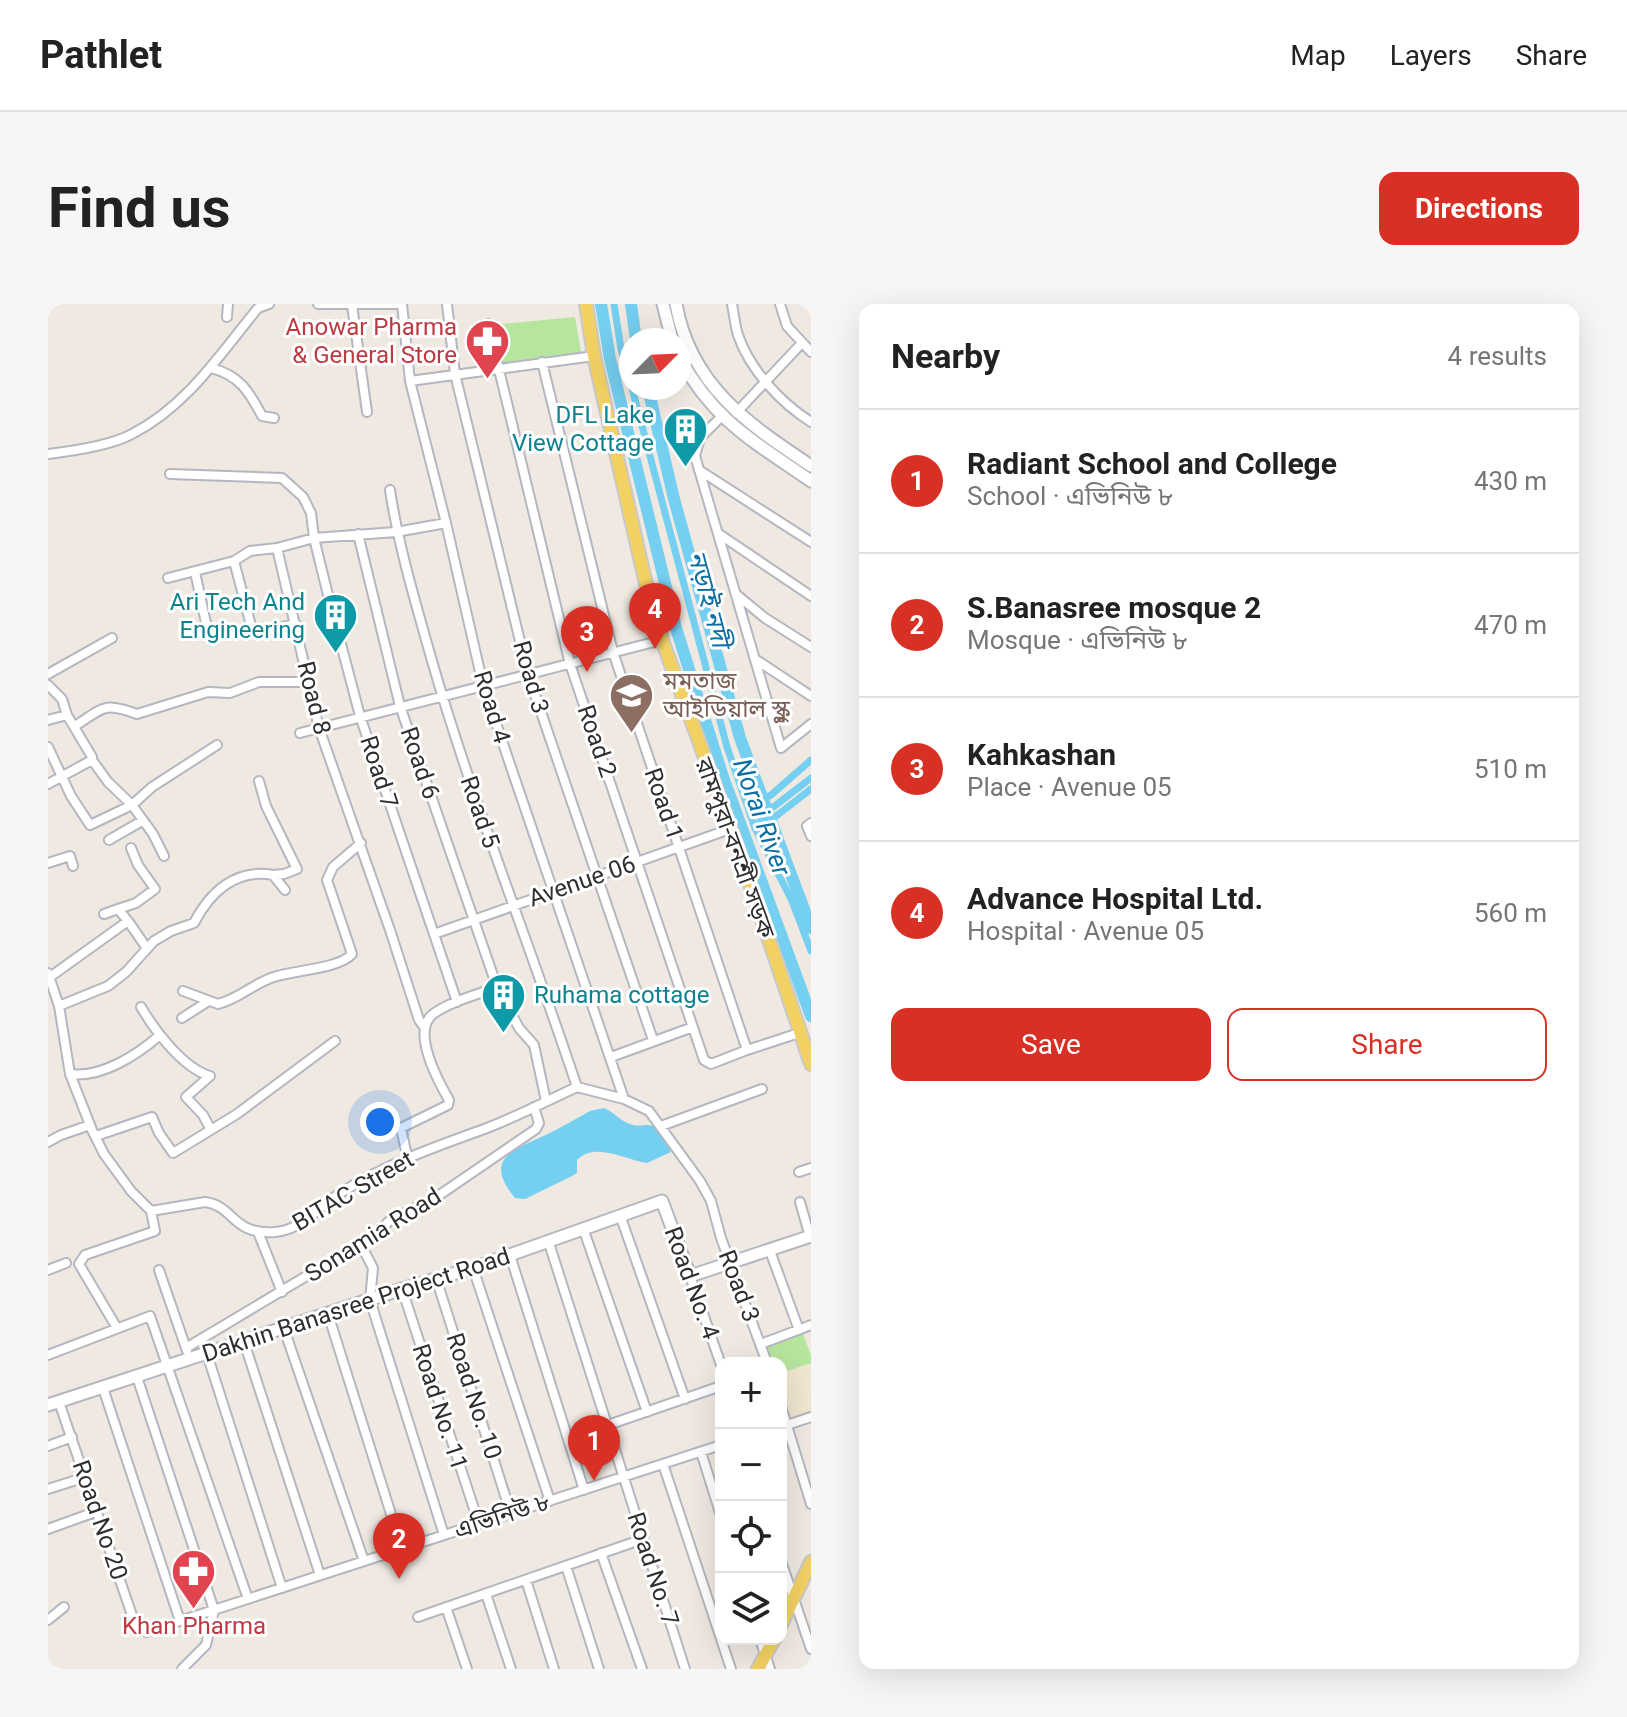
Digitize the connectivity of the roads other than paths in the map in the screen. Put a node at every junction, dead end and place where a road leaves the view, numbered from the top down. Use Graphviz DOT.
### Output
graph roads {
  1 [pos="228,304"];
  2 [pos="269,304"];
  3 [pos="318,304"];
  4 [pos="402,304"];
  5 [pos="447,304"];
  6 [pos="586,304"];
  7 [pos="663,304"];
  8 [pos="676,304"];
  9 [pos="732,304"];
  10 [pos="780,304"];
  11 [pos="352,305"];
  12 [pos="227,317"];
  13 [pos="488,324"];
  14 [pos="669,328"];
  15 [pos="801,344"];
  16 [pos="811,352"];
  17 [pos="594,356"];
  18 [pos="542,362"];
  19 [pos="211,368"];
  20 [pos="497,368"];
  21 [pos="455,374"];
  22 [pos="691,376"];
  23 [pos="410,381"];
  24 [pos="767,381"];
  25 [pos="367,412"];
  26 [pos="736,413"];
  27 [pos="721,417"];
  28 [pos="274,418"];
  29 [pos="811,422"];
  30 [pos="48,454"];
  31 [pos="811,466"];
  32 [pos="699,470"];
  33 [pos="170,474"];
  34 [pos="811,481"];
  35 [pos="390,490"];
  36 [pos="446,523"];
  37 [pos="396,532"];
  38 [pos="358,534"];
  39 [pos="719,534"];
  40 [pos="314,538"];
  41 [pos="811,542"];
  42 [pos="277,549"];
  43 [pos="234,561"];
  44 [pos="195,572"];
  45 [pos="168,578"];
  46 [pos="736,594"];
  47 [pos="811,596"];
  48 [pos="296,624"];
  49 [pos="208,632"];
  50 [pos="112,638"];
  51 [pos="662,640"];
  52 [pos="811,647"];
  53 [pos="613,652"];
  54 [pos="754,658"];
  55 [pos="570,664"];
  56 [pos="48,674"];
  57 [pos="528,674"];
  58 [pos="311,682"];
  59 [pos="48,685"];
  60 [pos="483,685"];
  61 [pos="442,696"];
  62 [pos="811,696"];
  63 [pos="400,706"];
  64 [pos="67,715"];
  65 [pos="360,716"];
  66 [pos="48,720"];
  67 [pos="811,724"];
  68 [pos="75,726"];
  69 [pos="319,728"];
  70 [pos="300,733"];
  71 [pos="217,745"];
  72 [pos="48,747"];
  73 [pos="92,760"];
  74 [pos="62,776"];
  75 [pos="259,781"];
  76 [pos="48,784"];
  77 [pos="132,805"];
  78 [pos="142,821"];
  79 [pos="811,823"];
  80 [pos="730,829"];
  81 [pos="811,836"];
  82 [pos="109,840"];
  83 [pos="361,843"];
  84 [pos="679,847"];
  85 [pos="131,848"];
  86 [pos="164,856"];
  87 [pos="639,861"];
  88 [pos="48,863"];
  89 [pos="73,866"];
  90 [pos="273,875"];
  91 [pos="597,875"];
  92 [pos="285,890"];
  93 [pos="553,891"];
  94 [pos="511,905"];
  95 [pos="118,909"];
  96 [pos="104,914"];
  97 [pos="472,920"];
  98 [pos="128,921"];
  99 [pos="434,934"];
  100 [pos="146,947"];
  101 [pos="49,975"];
  102 [pos="497,987"];
  103 [pos="183,991"];
  104 [pos="207,1002"];
  105 [pos="457,1002"];
  106 [pos="59,1006"];
  107 [pos="141,1007"];
  108 [pos="182,1018"];
  109 [pos="424,1027"];
  110 [pos="693,1027"];
  111 [pos="799,1033"];
  112 [pos="160,1035"];
  113 [pos="653,1040"];
  114 [pos="335,1041"];
  115 [pos="747,1050"];
  116 [pos="611,1057"];
  117 [pos="811,1064"];
  118 [pos="70,1074"];
  119 [pos="577,1087"];
  120 [pos="762,1089"];
  121 [pos="624,1099"];
  122 [pos="546,1101"];
  123 [pos="534,1107"];
  124 [pos="90,1125"];
  125 [pos="661,1126"];
  126 [pos="210,1128"];
  127 [pos="96,1136"];
  128 [pos="48,1142"];
  129 [pos="407,1156"];
  130 [pos="811,1168"];
  131 [pos="799,1172"];
  132 [pos="662,1201"];
  133 [pos="800,1202"];
  134 [pos="151,1211"];
  135 [pos="620,1215"];
  136 [pos="583,1228"];
  137 [pos="258,1232"];
  138 [pos="810,1236"];
  139 [pos="548,1240"];
  140 [pos="360,1243"];
  141 [pos="770,1251"];
  142 [pos="510,1255"];
  143 [pos="66,1263"];
  144 [pos="732,1264"];
  145 [pos="473,1268"];
  146 [pos="48,1270"];
  147 [pos="159,1270"];
  148 [pos="690,1276"];
  149 [pos="436,1278"];
  150 [pos="402,1289"];
  151 [pos="282,1292"];
  152 [pos="370,1300"];
  153 [pos="328,1314"];
  154 [pos="811,1325"];
  155 [pos="117,1328"];
  156 [pos="284,1329"];
  157 [pos="799,1330"];
  158 [pos="244,1342"];
  159 [pos="761,1344"];
  160 [pos="188,1354"];
  161 [pos="207,1354"];
  162 [pos="48,1355"];
  163 [pos="718,1357"];
  164 [pos="765,1357"];
  165 [pos="169,1367"];
  166 [pos="137,1377"];
  167 [pos="103,1388"];
  168 [pos="715,1388"];
  169 [pos="685,1399"];
  170 [pos="54,1404"];
  171 [pos="647,1412"];
  172 [pos="811,1417"];
  173 [pos="608,1425"];
  174 [pos="787,1425"];
  175 [pos="785,1429"];
  176 [pos="72,1437"];
  177 [pos="48,1446"];
  178 [pos="715,1447"];
  179 [pos="701,1452"];
  180 [pos="663,1464"];
  181 [pos="86,1477"];
  182 [pos="623,1477"];
  183 [pos="48,1489"];
  184 [pos="584,1490"];
  185 [pos="550,1501"];
  186 [pos="716,1501"];
  187 [pos="811,1504"];
  188 [pos="98,1511"];
  189 [pos="511,1514"];
  190 [pos="479,1524"];
  191 [pos="48,1529"];
  192 [pos="444,1535"];
  193 [pos="643,1539"];
  194 [pos="402,1549"];
  195 [pos="601,1553"];
  196 [pos="364,1561"];
  197 [pos="811,1562"];
  198 [pos="566,1566"];
  199 [pos="785,1573"];
  200 [pos="320,1575"];
  201 [pos="526,1580"];
  202 [pos="282,1588"];
  203 [pos="486,1594"];
  204 [pos="248,1599"];
  205 [pos="794,1599"];
  206 [pos="64,1607"];
  207 [pos="446,1607"];
  208 [pos="214,1610"];
  209 [pos="787,1613"];
  210 [pos="418,1617"];
  211 [pos="48,1620"];
  212 [pos="180,1621"];
  213 [pos="146,1632"];
  214 [pos="762,1645"];
  215 [pos="771,1645"];
  216 [pos="811,1649"];
  217 [pos="766,1655"];
  218 [pos="182,1669"];
  219 [pos="467,1669"];
  220 [pos="511,1669"];
  221 [pos="554,1669"];
  222 [pos="599,1669"];
  223 [pos="642,1669"];
  224 [pos="685,1669"];
  225 [pos="731,1669"];
  226 [pos="758,1669"];
  227 [pos="770,1669"];
  1 -- 12 [label="street"];
  2 -- 19 [label="street"];
  3 -- 11 [label="street"];
  4 -- 11 [label="street"];
  4 -- 23 [label="street, Road 4"];
  5 -- 21 [label="street, Road 3"];
  6 -- 17 [label="main road, রামপুরা-বনশ্রী সড়ক"];
  7 -- 14 [label="street"];
  8 -- 26 [label="street"];
  9 -- 24 [label="street"];
  10 -- 15 [label="street"];
  11 -- 25 [label="street"];
  13 -- 20 [label="street, Road 2"];
  15 -- 16 [label="street"];
  15 -- 24 [label="street"];
  17 -- 18 [label="street"];
  17 -- 51 [label="main road, রামপুরা-বনশ্রী সড়ক"];
  18 -- 20 [label="street"];
  18 -- 53 [label="street, Road 1"];
  19 -- 28 [label="street"];
  19 -- 30 [label="street"];
  20 -- 21 [label="street"];
  20 -- 55 [label="street, Road 2"];
  21 -- 23 [label="street"];
  21 -- 57 [label="street, Road 3"];
  22 -- 27 [label="street"];
  23 -- 36 [label="street, Road 4"];
  24 -- 26 [label="street"];
  24 -- 29 [label="street"];
  26 -- 31 [label="street"];
  27 -- 32 [label="street"];
  27 -- 34 [label="street"];
  32 -- 39 [label="street"];
  32 -- 41 [label="street"];
  33 -- 40 [label="street, Road 7"];
  35 -- 37 [label="street, Road 5"];
  36 -- 37 [label="street"];
  36 -- 60 [label="street, Road 4"];
  37 -- 38 [label="street"];
  37 -- 61 [label="street, Road 5"];
  38 -- 40 [label="street"];
  38 -- 63 [label="street, Road 6"];
  39 -- 46 [label="street"];
  39 -- 47 [label="street"];
  40 -- 42 [label="street"];
  40 -- 65 [label="street, Road 7"];
  42 -- 43 [label="street"];
  42 -- 48 [label="street, Road 8"];
  43 -- 44 [label="street"];
  43 -- 48 [label="street"];
  44 -- 45 [label="street"];
  44 -- 49 [label="street"];
  46 -- 52 [label="street"];
  46 -- 54 [label="street"];
  48 -- 58 [label="street, Road 8"];
  50 -- 56 [label="street"];
  51 -- 53 [label="street"];
  51 -- 80 [label="main road, রামপুরা-বনশ্রী সড়ক"];
  53 -- 55 [label="street"];
  53 -- 84 [label="street, Road 1"];
  54 -- 62 [label="street"];
  54 -- 67 [label="street"];
  55 -- 57 [label="street"];
  55 -- 87 [label="street, Road 2"];
  57 -- 60 [label="street"];
  57 -- 91 [label="street, Road 3"];
  58 -- 68 [label="street"];
  58 -- 69 [label="street, Road 8"];
  59 -- 64 [label="street"];
  60 -- 61 [label="street"];
  60 -- 93 [label="street, Road 4"];
  61 -- 63 [label="street"];
  61 -- 94 [label="street, Road 5"];
  63 -- 65 [label="street"];
  63 -- 97 [label="street, Road 6"];
  64 -- 66 [label="street"];
  64 -- 68 [label="street"];
  65 -- 69 [label="street"];
  65 -- 99 [label="street, Road 7"];
  68 -- 73 [label="street"];
  69 -- 70 [label="street"];
  69 -- 83 [label="street, Road 8"];
  71 -- 77 [label="street"];
  72 -- 74 [label="street"];
  73 -- 74 [label="street"];
  73 -- 77 [label="street"];
  74 -- 76 [label="street"];
  74 -- 77 [label="street"];
  75 -- 90 [label="street"];
  77 -- 78 [label="street"];
  78 -- 82 [label="street"];
  78 -- 86 [label="street"];
  79 -- 81 [label="street"];
  80 -- 84 [label="street, Avenue 06"];
  80 -- 111 [label="main road, রামপুরা-বনশ্রী সড়ক"];
  83 -- 104 [label="street"];
  83 -- 109 [label="street, Road 8"];
  84 -- 87 [label="street, Avenue 06"];
  84 -- 115 [label="street, Road 1"];
  85 -- 95 [label="street"];
  87 -- 91 [label="street, Avenue 06"];
  87 -- 110 [label="street, Road 2"];
  88 -- 89 [label="street"];
  90 -- 92 [label="street"];
  90 -- 100 [label="street"];
  91 -- 93 [label="street, Avenue 06"];
  91 -- 113 [label="street, Road 3"];
  93 -- 94 [label="street, Avenue 06"];
  93 -- 116 [label="street, Road 4"];
  94 -- 97 [label="street, Avenue 06"];
  94 -- 119 [label="street, Road 5"];
  95 -- 96 [label="street"];
  95 -- 98 [label="street"];
  97 -- 99 [label="street, Avenue 06"];
  97 -- 102 [label="street, Road 6"];
  98 -- 100 [label="street"];
  98 -- 101 [label="street"];
  99 -- 105 [label="street, Road 7"];
  100 -- 106 [label="street"];
  101 -- 106 [label="street"];
  102 -- 105 [label="street"];
  102 -- 122 [label="street, Road 6"];
  103 -- 104 [label="street"];
  104 -- 108 [label="street"];
  105 -- 109 [label="street"];
  106 -- 118 [label="street"];
  107 -- 112 [label="street"];
  109 -- 129 [label="street"];
  110 -- 113 [label="street"];
  110 -- 115 [label="street, Road 2"];
  111 -- 115 [label="street"];
  111 -- 117 [label="main road, রামপুরা-বনশ্রী সড়ক"];
  112 -- 118 [label="street"];
  112 -- 126 [label="street"];
  113 -- 116 [label="street"];
  114 -- 126 [label="street"];
  116 -- 121 [label="street, Road 4"];
  118 -- 124 [label="street"];
  119 -- 121 [label="street, Road 3"];
  119 -- 122 [label="street, BITAC Street"];
  120 -- 125 [label="street"];
  121 -- 125 [label="street, Road 3"];
  122 -- 123 [label="street, BITAC Street"];
  123 -- 129 [label="street, BITAC Street"];
  123 -- 140 [label="street, Sonamia Road"];
  124 -- 127 [label="street"];
  124 -- 128 [label="street"];
  125 -- 144 [label="street, Road 3"];
  126 -- 127 [label="street"];
  127 -- 134 [label="street"];
  129 -- 137 [label="street, BITAC Street"];
  130 -- 131 [label="street"];
  132 -- 135 [label="street, Dakhin Banasree Project Road"];
  132 -- 148 [label="street, Road No. 4"];
  133 -- 138 [label="street"];
  134 -- 137 [label="street, BITAC Street"];
  134 -- 155 [label="street"];
  135 -- 136 [label="street, Dakhin Banasree Project Road"];
  135 -- 169 [label="street"];
  136 -- 139 [label="street, Dakhin Banasree Project Road"];
  136 -- 171 [label="street"];
  137 -- 151 [label="street"];
  138 -- 141 [label="street"];
  139 -- 142 [label="street, Dakhin Banasree Project Road"];
  139 -- 173 [label="street, Road No. 7"];
  140 -- 151 [label="street, Sonamia Road"];
  140 -- 152 [label="street"];
  141 -- 144 [label="street"];
  141 -- 157 [label="street"];
  142 -- 145 [label="street, Dakhin Banasree Project Road"];
  142 -- 184 [label="street"];
  143 -- 146 [label="street"];
  144 -- 148 [label="street"];
  144 -- 159 [label="street, Road 3"];
  145 -- 149 [label="street, Dakhin Banasree Project Road"];
  145 -- 185 [label="street"];
  147 -- 160 [label="street"];
  148 -- 163 [label="street, Road No. 4"];
  149 -- 150 [label="street, Dakhin Banasree Project Road"];
  149 -- 189 [label="street, Road No. 10"];
  150 -- 152 [label="street, Dakhin Banasree Project Road"];
  150 -- 190 [label="street, Road No. 11"];
  151 -- 160 [label="street, Sonamia Road"];
  152 -- 153 [label="street, Dakhin Banasree Project Road"];
  152 -- 192 [label="street"];
  153 -- 156 [label="street, Dakhin Banasree Project Road"];
  153 -- 194 [label="street"];
  154 -- 157 [label="street"];
  155 -- 162 [label="street"];
  155 -- 165 [label="street"];
  156 -- 158 [label="street, Dakhin Banasree Project Road"];
  156 -- 196 [label="street"];
  157 -- 159 [label="street"];
  158 -- 161 [label="street, Dakhin Banasree Project Road"];
  158 -- 200 [label="street"];
  159 -- 164 [label="street, Road 3"];
  160 -- 161 [label="street, Dakhin Banasree Project Road"];
  160 -- 165 [label="street, Dakhin Banasree Project Road"];
  161 -- 202 [label="street"];
  165 -- 166 [label="street, Dakhin Banasree Project Road"];
  165 -- 204 [label="street"];
  166 -- 167 [label="street, Dakhin Banasree Project Road"];
  166 -- 208 [label="street"];
  167 -- 170 [label="street, Dakhin Banasree Project Road"];
  167 -- 212 [label="street"];
  168 -- 169 [label="street"];
  169 -- 171 [label="street"];
  170 -- 176 [label="street, Road No 20"];
  171 -- 173 [label="street"];
  172 -- 174 [label="street"];
  173 -- 182 [label="street, Road No. 7"];
  175 -- 187 [label="street"];
  176 -- 177 [label="street"];
  176 -- 181 [label="street, Road No 20"];
  178 -- 179 [label="street, এভিনিউ ৮"];
  179 -- 180 [label="street, এভিনিউ ৮"];
  179 -- 186 [label="street"];
  180 -- 182 [label="street, এভিনিউ ৮"];
  180 -- 225 [label="street"];
  181 -- 183 [label="street"];
  181 -- 188 [label="street, Road No 20"];
  182 -- 184 [label="street, এভিনিউ ৮"];
  182 -- 193 [label="street, Road No. 7"];
  184 -- 185 [label="street, এভিনিউ ৮"];
  185 -- 189 [label="street, এভিনিউ ৮"];
  188 -- 191 [label="street"];
  188 -- 213 [label="street, Road No 20"];
  189 -- 190 [label="street, এভিনিউ ৮"];
  190 -- 192 [label="street, এভিনিউ ৮"];
  192 -- 194 [label="street, এভিনিউ ৮"];
  193 -- 195 [label="street"];
  193 -- 224 [label="street, Road No. 7"];
  194 -- 196 [label="street, এভিনিউ ৮"];
  195 -- 198 [label="street"];
  195 -- 223 [label="street"];
  196 -- 200 [label="street, এভিনিউ ৮"];
  197 -- 205 [label="main road"];
  198 -- 201 [label="street"];
  198 -- 222 [label="street"];
  199 -- 205 [label="street"];
  200 -- 202 [label="street, এভিনিউ ৮"];
  201 -- 203 [label="street"];
  201 -- 221 [label="street"];
  202 -- 204 [label="street, এভিনিউ ৮"];
  203 -- 207 [label="street"];
  203 -- 220 [label="street"];
  204 -- 208 [label="street, এভিনিউ ৮"];
  205 -- 209 [label="main road"];
  205 -- 216 [label="street"];
  206 -- 211 [label="street"];
  207 -- 210 [label="street"];
  207 -- 219 [label="street"];
  208 -- 212 [label="street, এভিনিউ ৮"];
  208 -- 218 [label="street"];
  212 -- 213 [label="street, এভিনিউ ৮"];
  214 -- 217 [label="street"];
  215 -- 217 [label="main road"];
  217 -- 226 [label="main road"];
  217 -- 227 [label="street"];
}
